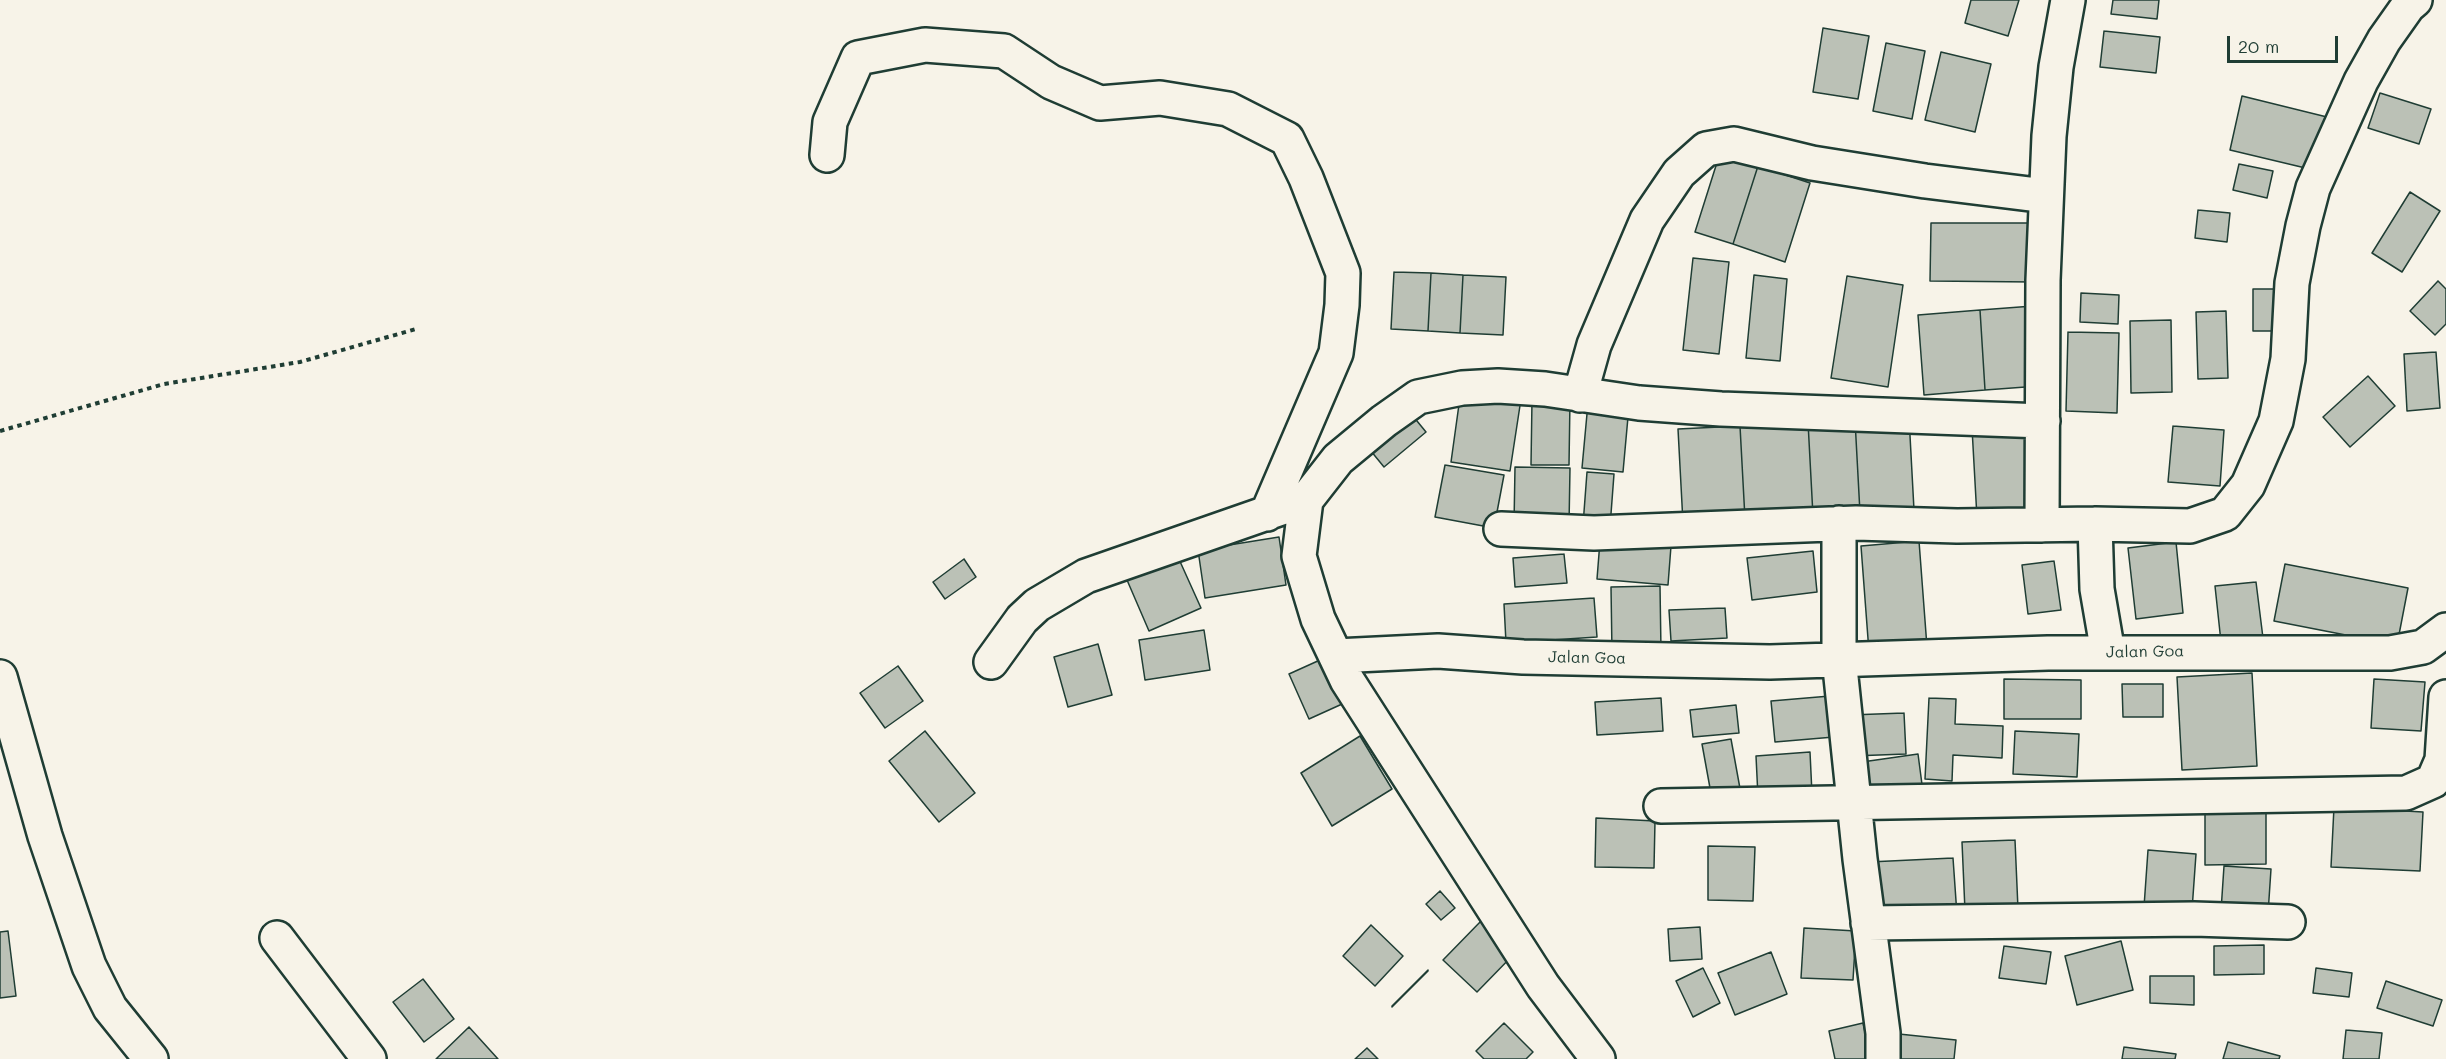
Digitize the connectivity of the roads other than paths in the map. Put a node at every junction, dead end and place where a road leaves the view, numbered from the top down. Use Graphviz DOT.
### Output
graph roads {
  1 [pos="2068,0"];
  2 [pos="2415,0"];
  3 [pos="827,154"];
  4 [pos="2046,196"];
  5 [pos="1580,395"];
  6 [pos="2043,421"];
  7 [pos="1306,500"];
  8 [pos="1267,514"];
  9 [pos="1839,523"];
  10 [pos="2094,524"];
  11 [pos="2042,525"];
  12 [pos="1501,529"];
  13 [pos="2446,630"];
  14 [pos="2108,653"];
  15 [pos="1336,656"];
  16 [pos="1839,658"];
  17 [pos="991,662"];
  18 [pos="0,677"];
  19 [pos="2446,697"];
  20 [pos="1854,803"];
  21 [pos="1661,806"];
  22 [pos="2288,922"];
  23 [pos="1868,923"];
  24 [pos="277,938"];
  25 [pos="151,1059"];
  26 [pos="369,1059"];
  27 [pos="1598,1059"];
  28 [pos="1883,1059"];
  1 -- 4 [label="street"];
  2 -- 10 [label="street"];
  3 -- 8 [label="street"];
  4 -- 5 [label="street"];
  4 -- 6 [label="street"];
  5 -- 6 [label="street"];
  5 -- 7 [label="street"];
  6 -- 11 [label="street"];
  7 -- 8 [label="street"];
  7 -- 15 [label="street"];
  8 -- 17 [label="street"];
  9 -- 11 [label="street"];
  9 -- 12 [label="street"];
  9 -- 16 [label="street"];
  10 -- 11 [label="street"];
  10 -- 14 [label="street"];
  13 -- 14 [label="street, Jalan Goa"];
  14 -- 16 [label="street, Jalan Goa"];
  15 -- 16 [label="street, Jalan Goa"];
  15 -- 27 [label="street"];
  16 -- 20 [label="street"];
  18 -- 25 [label="street"];
  19 -- 20 [label="street"];
  20 -- 21 [label="street"];
  20 -- 23 [label="street"];
  22 -- 23 [label="street"];
  23 -- 28 [label="street"];
  24 -- 26 [label="street"];
}
